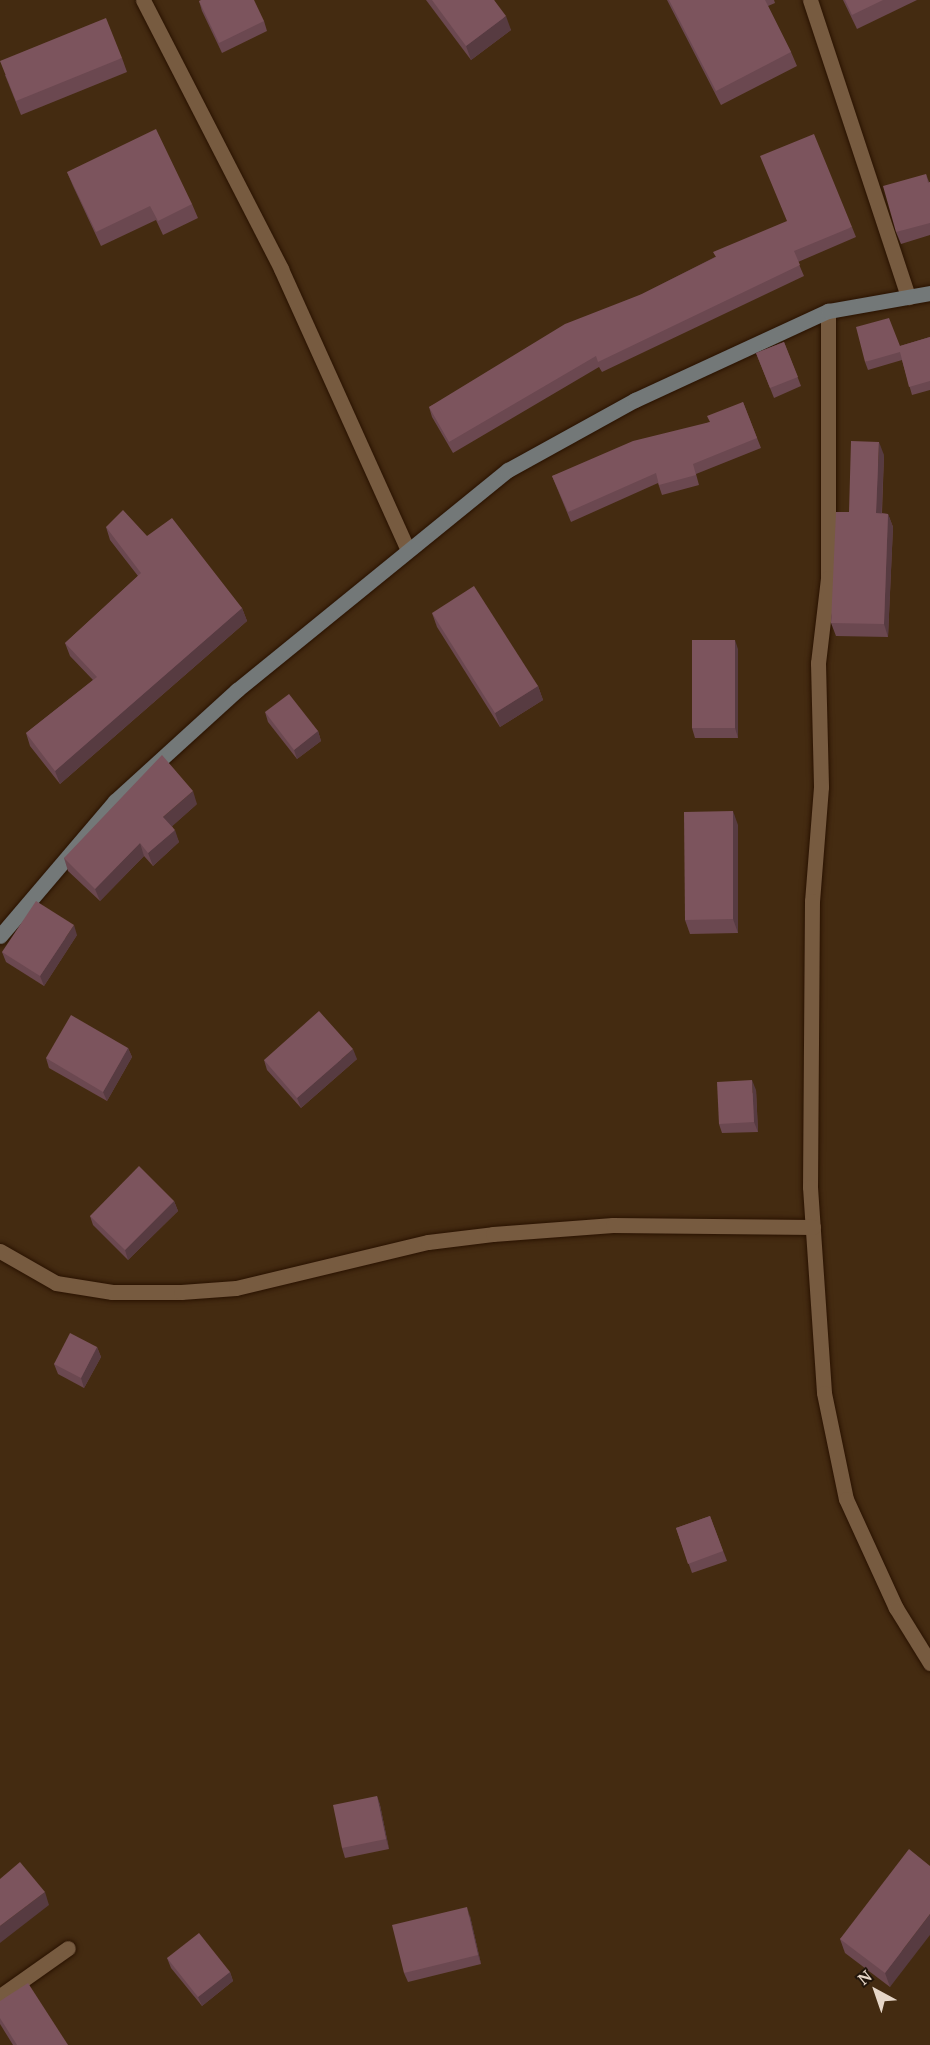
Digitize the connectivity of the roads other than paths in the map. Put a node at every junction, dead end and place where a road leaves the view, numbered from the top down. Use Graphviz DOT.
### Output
graph roads {
  1 [pos="143,0"];
  2 [pos="810,0"];
  3 [pos="930,293"];
  4 [pos="908,297"];
  5 [pos="828,311"];
  6 [pos="407,548"];
  7 [pos="0,936"];
  8 [pos="813,1227"];
  9 [pos="0,1251"];
  10 [pos="930,1663"];
  11 [pos="68,1948"];
  12 [pos="0,1996"];
  1 -- 6 [label="street"];
  2 -- 4 [label="street"];
  3 -- 4 [label="street"];
  4 -- 5 [label="street"];
  5 -- 6 [label="street"];
  5 -- 8 [label="street"];
  6 -- 7 [label="street"];
  8 -- 9 [label="street"];
  8 -- 10 [label="street"];
  11 -- 12 [label="street"];
}
